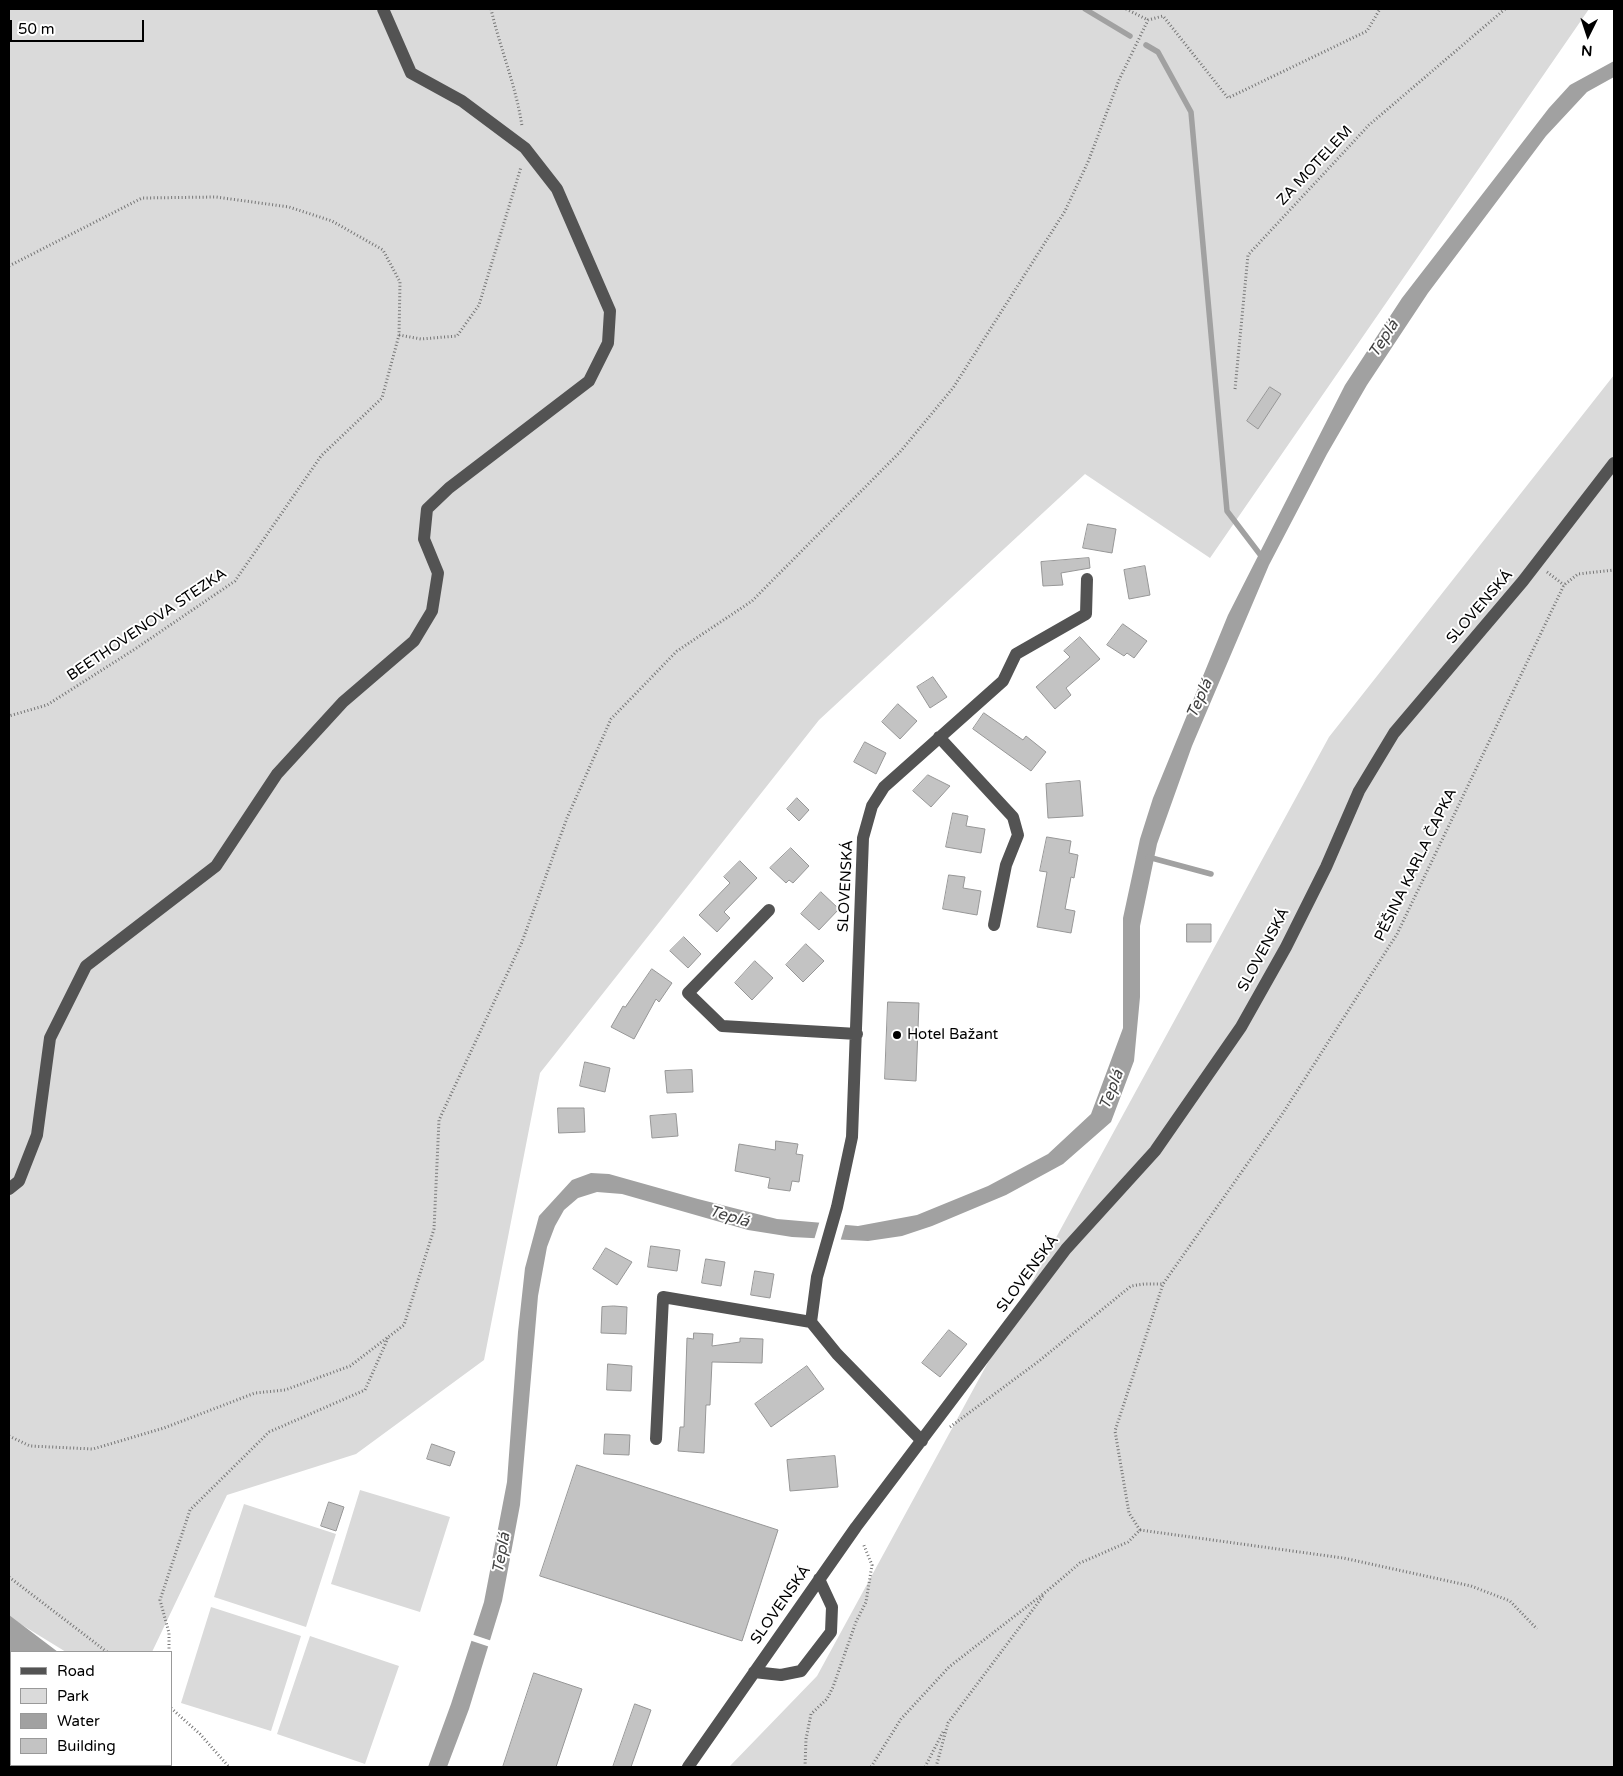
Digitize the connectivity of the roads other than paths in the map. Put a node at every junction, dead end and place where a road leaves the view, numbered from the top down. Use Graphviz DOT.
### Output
graph roads {
  1 [pos="383,9"];
  2 [pos="1614,463"];
  3 [pos="1088,579"];
  4 [pos="939,737"];
  5 [pos="769,910"];
  6 [pos="994,925"];
  7 [pos="857,1034"];
  8 [pos="9,1189"];
  9 [pos="811,1322"];
  10 [pos="656,1439"];
  11 [pos="922,1441"];
  12 [pos="820,1579"];
  13 [pos="754,1672"];
  14 [pos="688,1767"];
  1 -- 8 [label="street"];
  2 -- 11 [label="street, SLOVENSKÁ"];
  3 -- 4 [label="street, SLOVENSKÁ"];
  4 -- 6 [label="street"];
  4 -- 7 [label="street, SLOVENSKÁ"];
  5 -- 7 [label="street"];
  7 -- 9 [label="street, SLOVENSKÁ"];
  9 -- 10 [label="street"];
  9 -- 11 [label="street"];
  11 -- 12 [label="street, SLOVENSKÁ"];
  12 -- 13 [label="street, SLOVENSKÁ"];
  12 -- 13 [label="street"];
  13 -- 14 [label="street, SLOVENSKÁ"];
}
